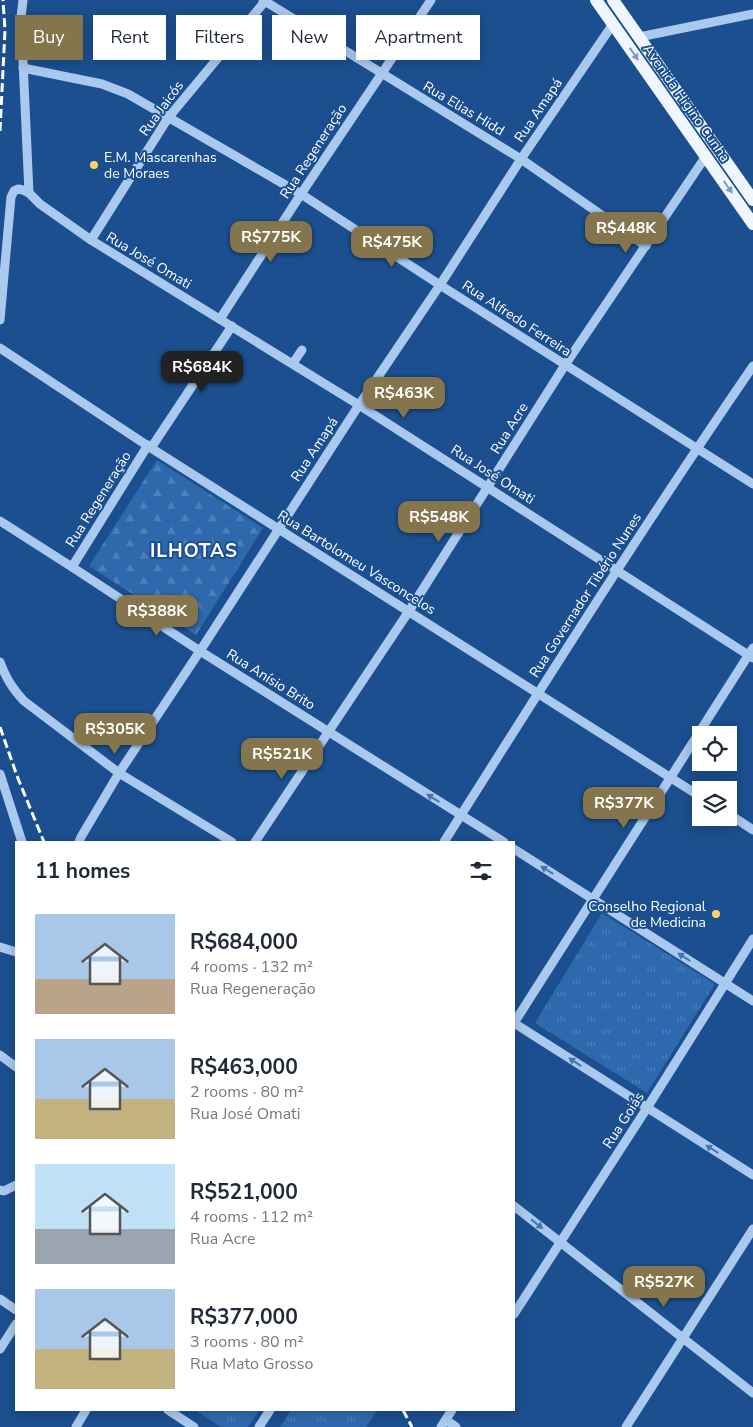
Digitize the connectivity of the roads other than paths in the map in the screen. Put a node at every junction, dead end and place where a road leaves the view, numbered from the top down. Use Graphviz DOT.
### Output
graph roads {
  1 [pos="23,0"];
  2 [pos="264,0"];
  3 [pos="431,0"];
  4 [pos="596,0"];
  5 [pos="613,0"];
  6 [pos="753,14"];
  7 [pos="613,24"];
  8 [pos="639,38"];
  9 [pos="23,68"];
  10 [pos="381,74"];
  11 [pos="168,118"];
  12 [pos="706,156"];
  13 [pos="521,160"];
  14 [pos="29,193"];
  15 [pos="301,194"];
  16 [pos="752,197"];
  17 [pos="753,224"];
  18 [pos="90,240"];
  19 [pos="646,246"];
  20 [pos="440,285"];
  21 [pos="220,319"];
  22 [pos="0,320"];
  23 [pos="232,326"];
  24 [pos="0,348"];
  25 [pos="302,350"];
  26 [pos="293,363"];
  27 [pos="565,365"];
  28 [pos="753,366"];
  29 [pos="359,404"];
  30 [pos="150,446"];
  31 [pos="697,448"];
  32 [pos="753,484"];
  33 [pos="488,487"];
  34 [pos="0,521"];
  35 [pos="279,528"];
  36 [pos="72,567"];
  37 [pos="618,570"];
  38 [pos="409,611"];
  39 [pos="200,651"];
  40 [pos="751,654"];
  41 [pos="0,662"];
  42 [pos="538,693"];
  43 [pos="328,732"];
  44 [pos="119,773"];
  45 [pos="0,774"];
  46 [pos="671,778"];
  47 [pos="692,791"];
  48 [pos="461,816"];
  49 [pos="737,819"];
  50 [pos="753,830"];
  51 [pos="22,841"];
  52 [pos="79,841"];
  53 [pos="230,841"];
  54 [pos="256,841"];
  55 [pos="445,841"];
  56 [pos="502,841"];
  57 [pos="515,850"];
  58 [pos="593,899"];
  59 [pos="753,939"];
  60 [pos="0,947"];
  61 [pos="15,952"];
  62 [pos="726,983"];
  63 [pos="753,1001"];
  64 [pos="515,1021"];
  65 [pos="515,1024"];
  66 [pos="0,1055"];
  67 [pos="15,1066"];
  68 [pos="647,1108"];
  69 [pos="753,1175"];
  70 [pos="15,1185"];
  71 [pos="2,1191"];
  72 [pos="515,1207"];
  73 [pos="753,1229"];
  74 [pos="560,1242"];
  75 [pos="0,1299"];
  76 [pos="15,1309"];
  77 [pos="515,1312"];
  78 [pos="15,1326"];
  79 [pos="683,1338"];
  80 [pos="0,1349"];
  81 [pos="753,1393"];
  82 [pos="85,1411"];
  83 [pos="170,1411"];
  84 [pos="269,1411"];
  85 [pos="451,1411"];
  86 [pos="443,1423"];
  87 [pos="76,1427"];
  88 [pos="194,1427"];
  89 [pos="259,1427"];
  90 [pos="456,1427"];
  91 [pos="626,1427"];
  1 -- 9 [label="street"];
  2 -- 10 [label="street, Rua Elias Hidd"];
  2 -- 11 [label="street, Rua Jaicós"];
  3 -- 10 [label="street, Rua Regeneração"];
  4 -- 7 [label="main road, Avenida Higino Cunha"];
  5 -- 8 [label="main road, Avenida Higino Cunha"];
  6 -- 8 [label="street"];
  7 -- 12 [label="main road, Avenida Higino Cunha, one-way"];
  7 -- 13 [label="street, Rua Amapá"];
  8 -- 16 [label="main road, Avenida Higino Cunha"];
  9 -- 11 [label="street, Rua Alfredo Ferreira"];
  9 -- 14 [label="street"];
  10 -- 13 [label="street, Rua Elias Hidd"];
  10 -- 15 [label="street, Rua Regeneração"];
  11 -- 15 [label="street, Rua Alfredo Ferreira"];
  11 -- 18 [label="street, Rua Jaicós"];
  12 -- 17 [label="main road, Avenida Higino Cunha, one-way"];
  12 -- 19 [label="street, Rua Acre"];
  13 -- 19 [label="street, Rua Elias Hidd"];
  13 -- 20 [label="street, Rua Amapá"];
  14 -- 18 [label="street, Rua José Omati"];
  14 -- 22 [label="street"];
  15 -- 20 [label="street, Rua Alfredo Ferreira"];
  15 -- 21 [label="street, Rua Regeneração"];
  18 -- 21 [label="street, Rua José Omati"];
  19 -- 27 [label="street, Rua Acre"];
  20 -- 27 [label="street, Rua Alfredo Ferreira"];
  20 -- 29 [label="street, Rua Amapá"];
  21 -- 23 [label="street, Rua José Omati"];
  23 -- 26 [label="street, Rua José Omati"];
  23 -- 30 [label="street, Rua Regeneração"];
  24 -- 30 [label="street, Rua Bartolomeu Vasconcelos"];
  25 -- 26 [label="street"];
  26 -- 29 [label="street, Rua José Omati"];
  27 -- 31 [label="street, Rua Alfredo Ferreira"];
  27 -- 33 [label="street, Rua Acre"];
  28 -- 31 [label="street, Rua Governador Tibério Nunes"];
  29 -- 33 [label="street, Rua José Omati"];
  29 -- 35 [label="street, Rua Amapá"];
  30 -- 35 [label="street, Rua Bartolomeu Vasconcelos"];
  30 -- 36 [label="street, Rua Regeneração"];
  31 -- 32 [label="street, Rua Alfredo Ferreira"];
  31 -- 37 [label="street, Rua Governador Tibério Nunes"];
  33 -- 37 [label="street, Rua José Omati"];
  33 -- 38 [label="street, Rua Acre"];
  34 -- 36 [label="street, Rua Anísio Brito"];
  35 -- 38 [label="street, Rua Bartolomeu Vasconcelos"];
  35 -- 39 [label="street, Rua Amapá"];
  36 -- 39 [label="street, Rua Anísio Brito"];
  37 -- 40 [label="street, Rua José Omati"];
  37 -- 42 [label="street, Rua Governador Tibério Nunes"];
  38 -- 42 [label="street, Rua Bartolomeu Vasconcelos"];
  38 -- 43 [label="street, Rua Acre"];
  39 -- 43 [label="street, Rua Anísio Brito"];
  39 -- 44 [label="street, Rua Amapá"];
  40 -- 46 [label="street"];
  41 -- 44 [label="street"];
  42 -- 46 [label="street, Rua Bartolomeu Vasconcelos"];
  42 -- 48 [label="street, Rua Governador Tibério Nunes"];
  48 -- 43 [label="street, Rua Anísio Brito, one-way"];
  43 -- 54 [label="street, Rua Acre"];
  44 -- 52 [label="street, Rua Amapá"];
  44 -- 53 [label="street"];
  45 -- 51 [label="street"];
  46 -- 47 [label="street, Rua Bartolomeu Vasconcelos"];
  46 -- 58 [label="street"];
  48 -- 55 [label="street, Rua Governador Tibério Nunes"];
  48 -- 56 [label="street, Rua Anísio Brito"];
  49 -- 50 [label="street"];
  58 -- 57 [label="street, one-way"];
  62 -- 58 [label="street, one-way"];
  58 -- 64 [label="street"];
  59 -- 62 [label="street, Rua Goiás"];
  60 -- 61 [label="street"];
  62 -- 63 [label="street"];
  62 -- 68 [label="street, Rua Goiás"];
  68 -- 65 [label="street, one-way"];
  66 -- 67 [label="street"];
  69 -- 68 [label="street, one-way"];
  68 -- 74 [label="street, Rua Goiás"];
  70 -- 71 [label="street"];
  72 -- 74 [label="street, one-way"];
  73 -- 79 [label="street"];
  74 -- 77 [label="street, Rua Goiás"];
  74 -- 79 [label="street"];
  75 -- 76 [label="street"];
  78 -- 80 [label="street"];
  79 -- 81 [label="street"];
  79 -- 91 [label="street"];
  82 -- 87 [label="street"];
  83 -- 88 [label="street"];
  84 -- 89 [label="street"];
  85 -- 86 [label="street"];
  86 -- 90 [label="street"];
}
